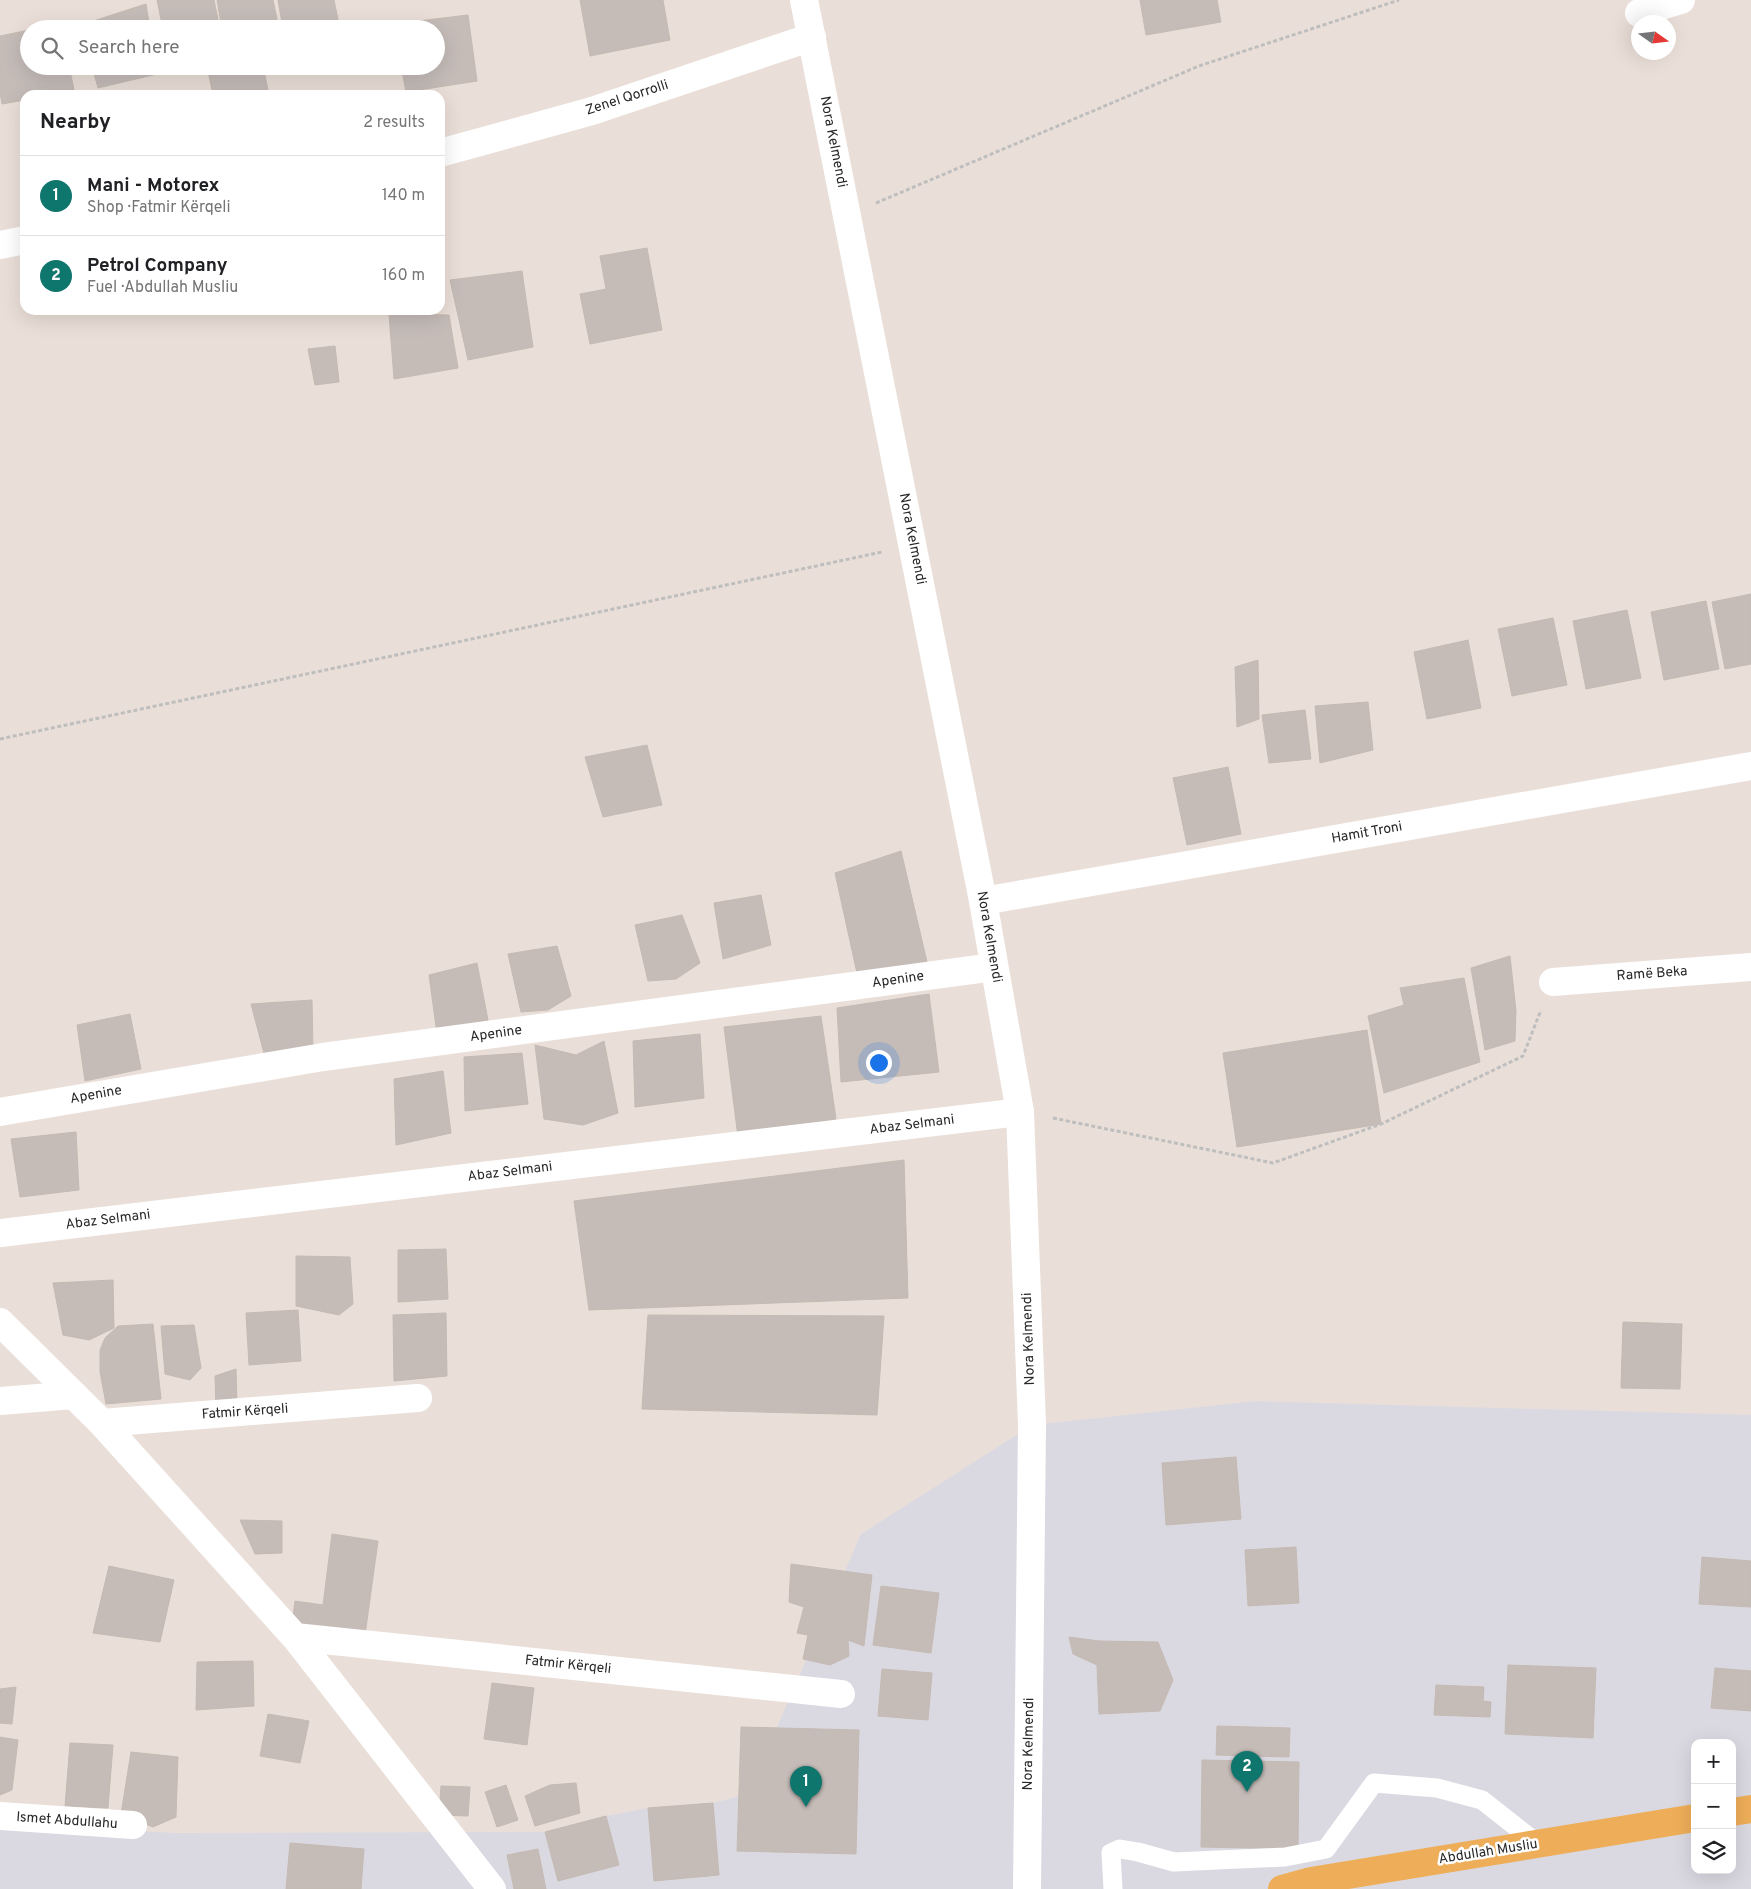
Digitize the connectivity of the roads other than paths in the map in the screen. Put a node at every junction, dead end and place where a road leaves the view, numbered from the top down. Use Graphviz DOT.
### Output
graph roads {
  1 [pos="804,0"];
  2 [pos="1681,0"];
  3 [pos="1639,13"];
  4 [pos="812,37"];
  5 [pos="445,152"];
  6 [pos="20,241"];
  7 [pos="0,245"];
  8 [pos="1751,766"];
  9 [pos="983,901"];
  10 [pos="994,967"];
  11 [pos="1751,967"];
  12 [pos="1553,982"];
  13 [pos="0,1112"];
  14 [pos="1020,1112"];
  15 [pos="0,1233"];
  16 [pos="0,1322"];
  17 [pos="74,1395"];
  18 [pos="418,1398"];
  19 [pos="0,1401"];
  20 [pos="102,1423"];
  21 [pos="295,1637"];
  22 [pos="841,1694"];
  23 [pos="1751,1809"];
  24 [pos="1736,1811"];
  25 [pos="0,1816"];
  26 [pos="1691,1819"];
  27 [pos="133,1825"];
  28 [pos="1538,1844"];
  29 [pos="492,1889"];
  30 [pos="1027,1889"];
  31 [pos="1113,1889"];
  32 [pos="1282,1889"];
  1 -- 4 [label="street, Nora Kelmendi"];
  2 -- 3 [label="street"];
  4 -- 5 [label="street, Zenel Qorrolli"];
  4 -- 9 [label="street, Nora Kelmendi"];
  6 -- 7 [label="street"];
  8 -- 9 [label="street, Hamit Troni"];
  9 -- 10 [label="street, Nora Kelmendi"];
  10 -- 13 [label="street, Apenine"];
  10 -- 14 [label="street, Nora Kelmendi"];
  11 -- 12 [label="street, Ramë Beka"];
  14 -- 15 [label="street, Abaz Selmani"];
  14 -- 30 [label="street, Nora Kelmendi"];
  16 -- 17 [label="street"];
  17 -- 19 [label="street"];
  17 -- 20 [label="street"];
  18 -- 20 [label="street, Fatmir Kërqeli"];
  20 -- 21 [label="street"];
  21 -- 22 [label="street, Fatmir Kërqeli"];
  21 -- 29 [label="street"];
  23 -- 24 [label="main road"];
  25 -- 27 [label="street, Ismet Abdullahu"];
  26 -- 28 [label="main road, Abdullah Musliu"];
  28 -- 31 [label="lane"];
  28 -- 32 [label="main road, Abdullah Musliu"];
}
